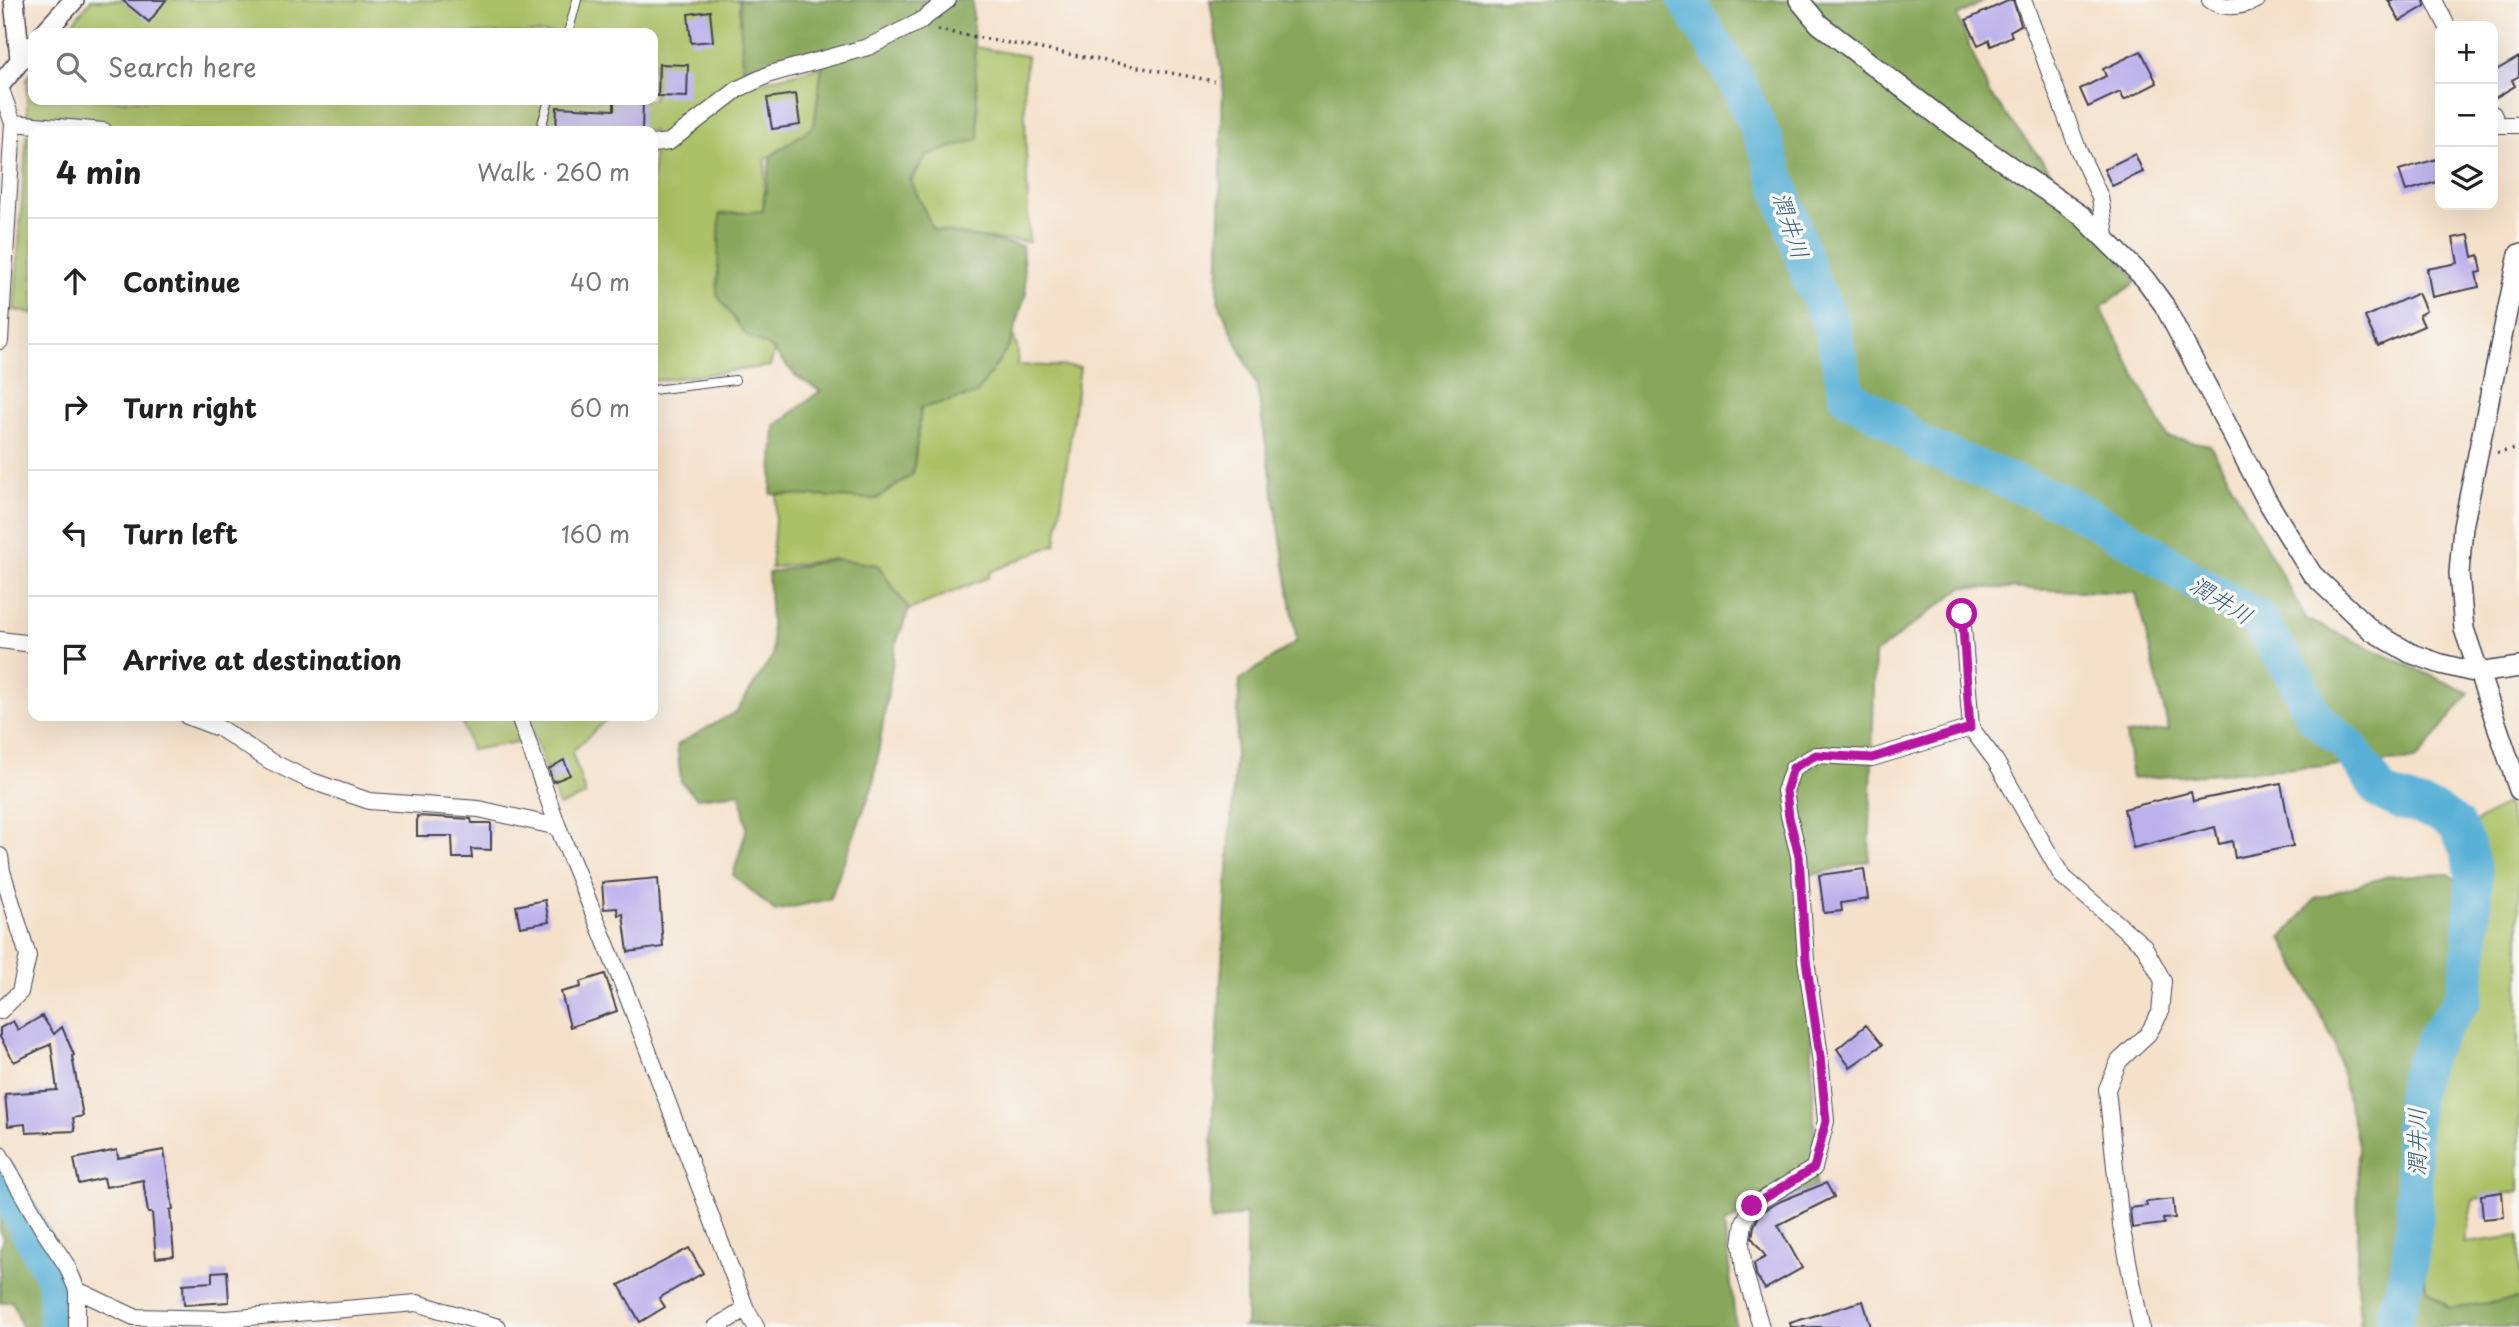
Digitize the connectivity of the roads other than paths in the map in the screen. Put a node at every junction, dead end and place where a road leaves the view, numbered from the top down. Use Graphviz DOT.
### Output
graph roads {
  1 [pos="14,0"];
  2 [pos="74,0"];
  3 [pos="577,0"];
  4 [pos="948,0"];
  5 [pos="1799,0"];
  6 [pos="2023,0"];
  7 [pos="2210,0"];
  8 [pos="2257,0"];
  9 [pos="2434,0"];
  10 [pos="2444,21"];
  11 [pos="49,28"];
  12 [pos="569,28"];
  13 [pos="27,52"];
  14 [pos="0,86"];
  15 [pos="548,105"];
  16 [pos="13,123"];
  17 [pos="2498,125"];
  18 [pos="2519,125"];
  19 [pos="47,126"];
  20 [pos="541,126"];
  21 [pos="658,143"];
  22 [pos="2107,241"];
  23 [pos="2519,254"];
  24 [pos="0,341"];
  25 [pos="735,380"];
  26 [pos="658,389"];
  27 [pos="1962,614"];
  28 [pos="0,640"];
  29 [pos="28,643"];
  30 [pos="2519,667"];
  31 [pos="2478,673"];
  32 [pos="200,721"];
  33 [pos="521,721"];
  34 [pos="1970,728"];
  35 [pos="2519,790"];
  36 [pos="558,827"];
  37 [pos="0,856"];
  38 [pos="0,1011"];
  39 [pos="0,1155"];
  40 [pos="77,1290"];
  41 [pos="746,1309"];
  42 [pos="76,1327"];
  43 [pos="498,1327"];
  44 [pos="716,1327"];
  45 [pos="756,1327"];
  46 [pos="1761,1327"];
  47 [pos="2141,1327"];
  1 -- 13 [label="street"];
  2 -- 11 [label="street"];
  3 -- 12 [label="lane"];
  4 -- 21 [label="street"];
  5 -- 22 [label="street"];
  6 -- 22 [label="street"];
  7 -- 8 [label="street"];
  9 -- 10 [label="street"];
  13 -- 14 [label="street"];
  14 -- 16 [label="street"];
  15 -- 20 [label="lane"];
  16 -- 19 [label="street"];
  16 -- 24 [label="street"];
  17 -- 18 [label="street"];
  22 -- 31 [label="street"];
  23 -- 31 [label="street"];
  25 -- 26 [label="lane"];
  27 -- 34 [label="street"];
  28 -- 29 [label="street"];
  30 -- 31 [label="street"];
  31 -- 35 [label="street"];
  32 -- 36 [label="street"];
  33 -- 36 [label="street"];
  34 -- 46 [label="street"];
  34 -- 47 [label="street"];
  36 -- 41 [label="street"];
  37 -- 38 [label="street"];
  39 -- 40 [label="street"];
  40 -- 42 [label="street"];
  40 -- 43 [label="street"];
  41 -- 44 [label="street"];
  41 -- 45 [label="street"];
}
